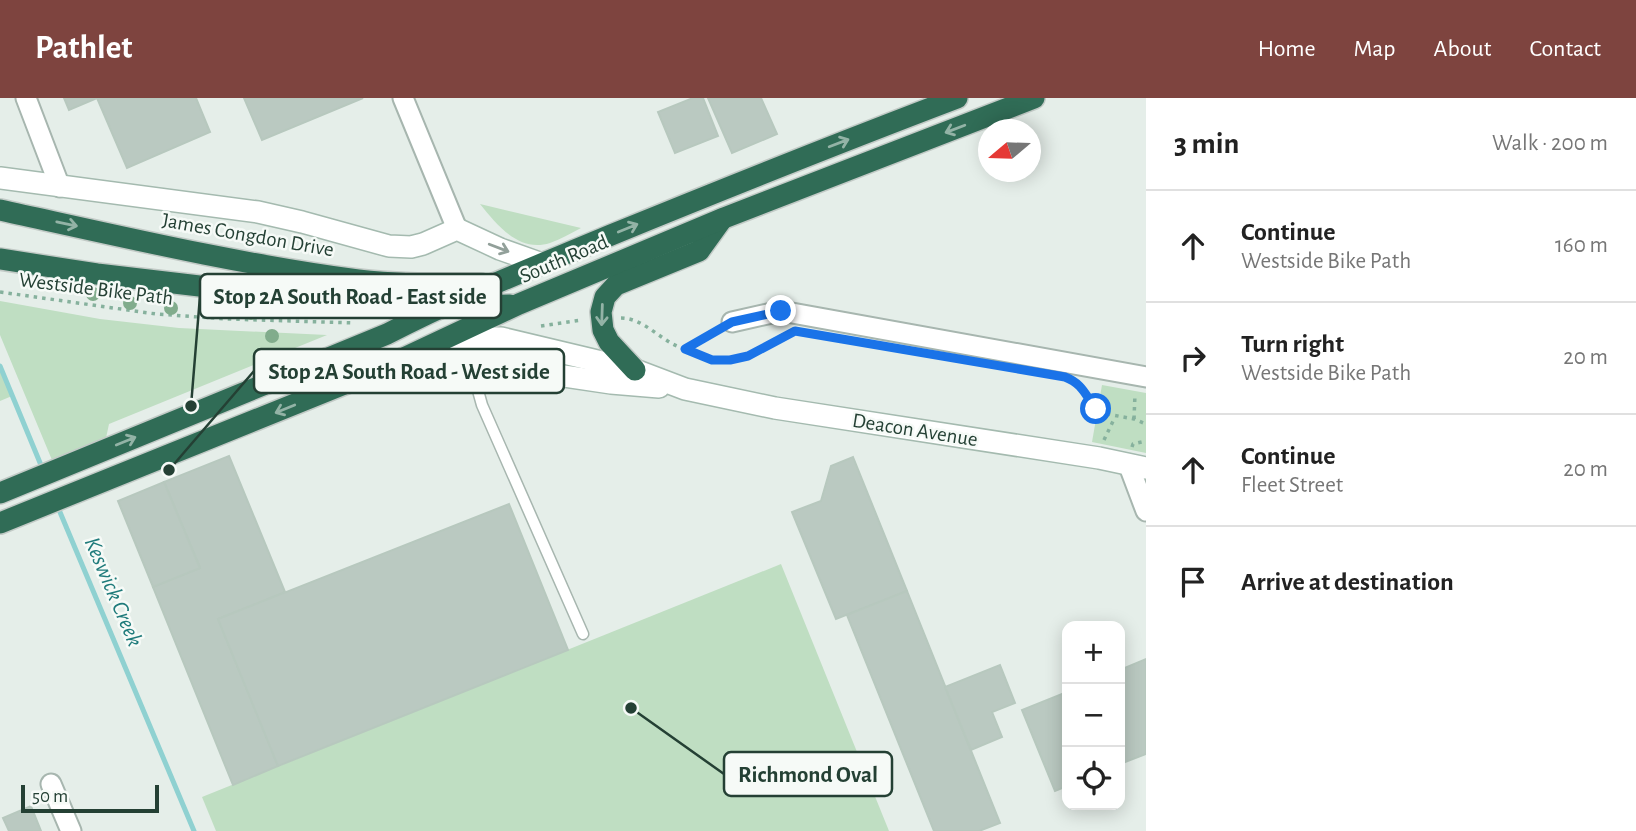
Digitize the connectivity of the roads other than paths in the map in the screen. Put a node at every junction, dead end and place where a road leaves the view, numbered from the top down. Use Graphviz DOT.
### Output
graph roads {
  1 [pos="26,98"];
  2 [pos="403,98"];
  3 [pos="957,98"];
  4 [pos="1023,100"];
  5 [pos="0,178"];
  6 [pos="60,187"];
  7 [pos="0,210"];
  8 [pos="724,218"];
  9 [pos="457,229"];
  10 [pos="0,259"];
  11 [pos="542,264"];
  12 [pos="491,284"];
  13 [pos="519,304"];
  14 [pos="438,307"];
  15 [pos="732,322"];
  16 [pos="387,334"];
  17 [pos="447,339"];
  18 [pos="415,354"];
  19 [pos="479,365"];
  20 [pos="635,370"];
  21 [pos="1142,376"];
  22 [pos="685,389"];
  23 [pos="1137,467"];
  24 [pos="0,493"];
  25 [pos="1146,512"];
  26 [pos="0,523"];
  27 [pos="583,634"];
  28 [pos="51,784"];
  29 [pos="71,831"];
  1 -- 6 [label="street"];
  2 -- 9 [label="street"];
  11 -- 3 [label="highway, South Road, one-way"];
  4 -- 8 [label="highway, South Road, one-way"];
  5 -- 6 [label="street, James Congdon Drive"];
  6 -- 9 [label="street, James Congdon Drive"];
  7 -- 12 [label="highway, James Congdon Drive, one-way"];
  8 -- 13 [label="highway, South Road"];
  8 -- 20 [label="highway, one-way"];
  9 -- 11 [label="street, one-way"];
  10 -- 14 [label="highway"];
  11 -- 12 [label="highway, South Road"];
  12 -- 14 [label="highway, South Road"];
  13 -- 14 [label="highway"];
  13 -- 17 [label="highway, South Road"];
  14 -- 16 [label="highway, South Road"];
  15 -- 21 [label="street"];
  16 -- 17 [label="highway"];
  24 -- 16 [label="highway, South Road, one-way"];
  17 -- 18 [label="highway, South Road"];
  17 -- 20 [label="street, Deacon Avenue"];
  18 -- 19 [label="street, Deacon Avenue"];
  18 -- 26 [label="highway, South Road, one-way"];
  19 -- 22 [label="street, Deacon Avenue"];
  19 -- 27 [label="lane"];
  20 -- 22 [label="street, Deacon Avenue"];
  22 -- 23 [label="street, Deacon Avenue"];
  23 -- 25 [label="street"];
  28 -- 29 [label="street"];
}
